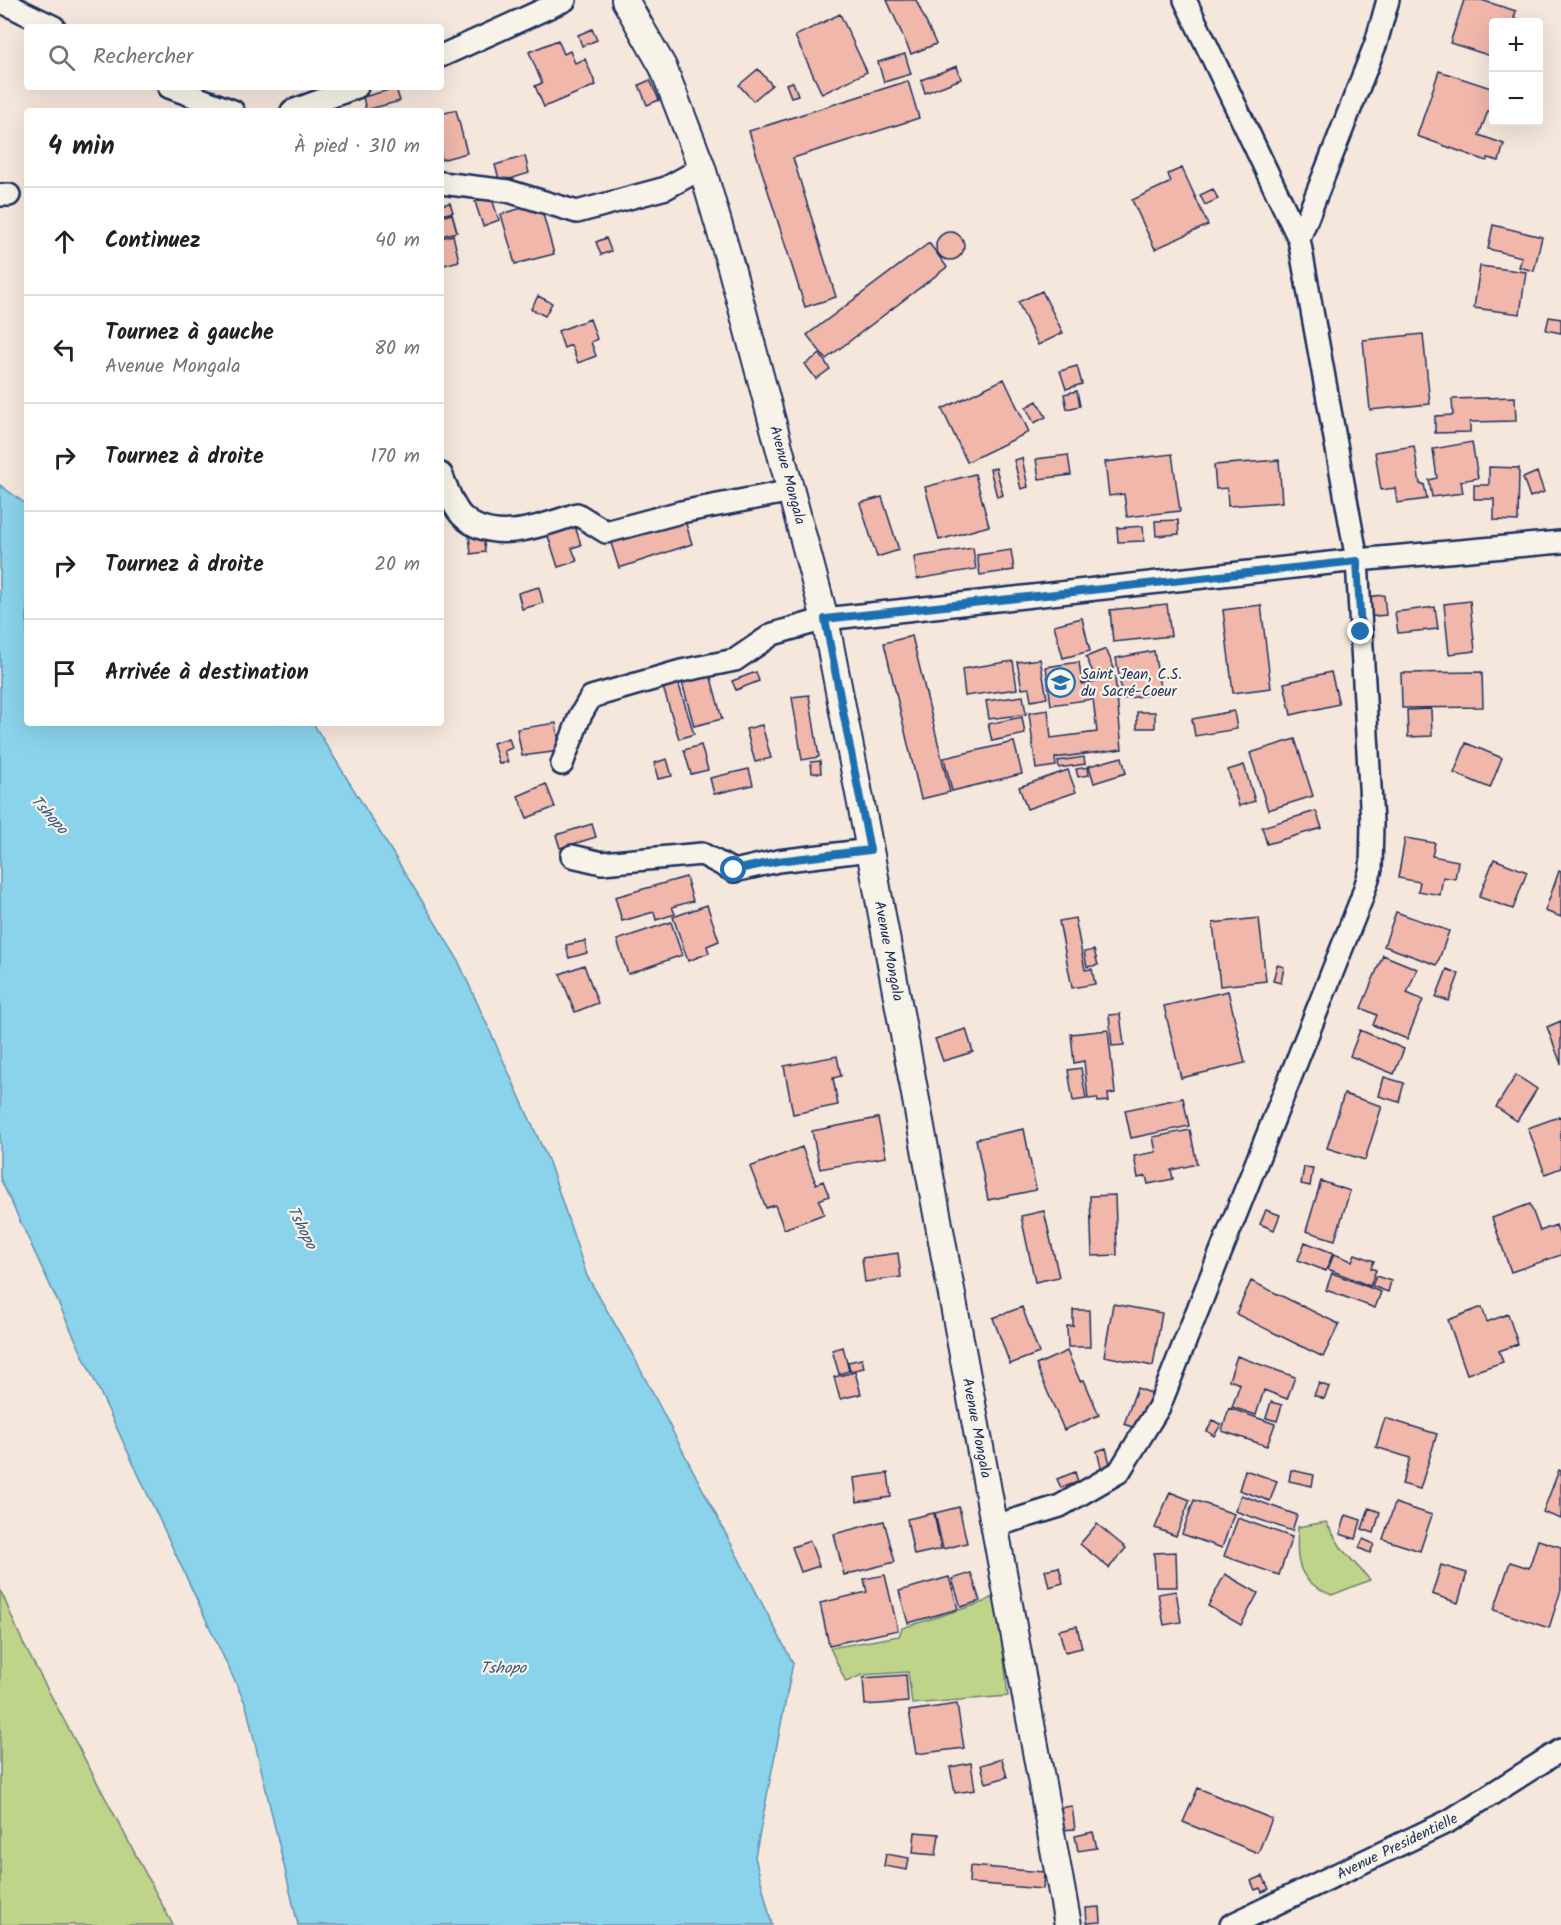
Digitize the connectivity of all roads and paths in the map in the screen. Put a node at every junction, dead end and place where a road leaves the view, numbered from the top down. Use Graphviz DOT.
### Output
graph roads {
  1 [pos="565,0"];
  2 [pos="625,0"];
  3 [pos="1185,0"];
  4 [pos="1388,0"];
  5 [pos="0,1"];
  6 [pos="48,24"];
  7 [pos="444,55"];
  8 [pos="177,90"];
  9 [pos="349,90"];
  10 [pos="225,108"];
  11 [pos="300,108"];
  12 [pos="702,168"];
  13 [pos="444,183"];
  14 [pos="1299,239"];
  15 [pos="444,480"];
  16 [pos="792,491"];
  17 [pos="1561,542"];
  18 [pos="1357,561"];
  19 [pos="825,619"];
  20 [pos="562,764"];
  21 [pos="870,850"];
  22 [pos="572,856"];
  23 [pos="995,1526"];
  24 [pos="1560,1750"];
  25 [pos="1068,1925"];
  26 [pos="1231,1925"];
  1 -- 7 [label="street"];
  2 -- 12 [label="street, Avenue Mongala"];
  3 -- 14 [label="street"];
  4 -- 14 [label="street"];
  5 -- 6 [label="street"];
  8 -- 10 [label="street"];
  9 -- 11 [label="street"];
  12 -- 13 [label="street"];
  12 -- 16 [label="street, Avenue Mongala"];
  14 -- 18 [label="street"];
  15 -- 16 [label="street"];
  16 -- 19 [label="street, Avenue Mongala"];
  17 -- 18 [label="street"];
  18 -- 19 [label="street"];
  18 -- 23 [label="street"];
  19 -- 20 [label="street"];
  19 -- 21 [label="street, Avenue Mongala"];
  21 -- 22 [label="street"];
  21 -- 23 [label="street, Avenue Mongala"];
  23 -- 25 [label="street, Avenue Mongala"];
  24 -- 26 [label="street, Avenue Presidentielle"];
}
